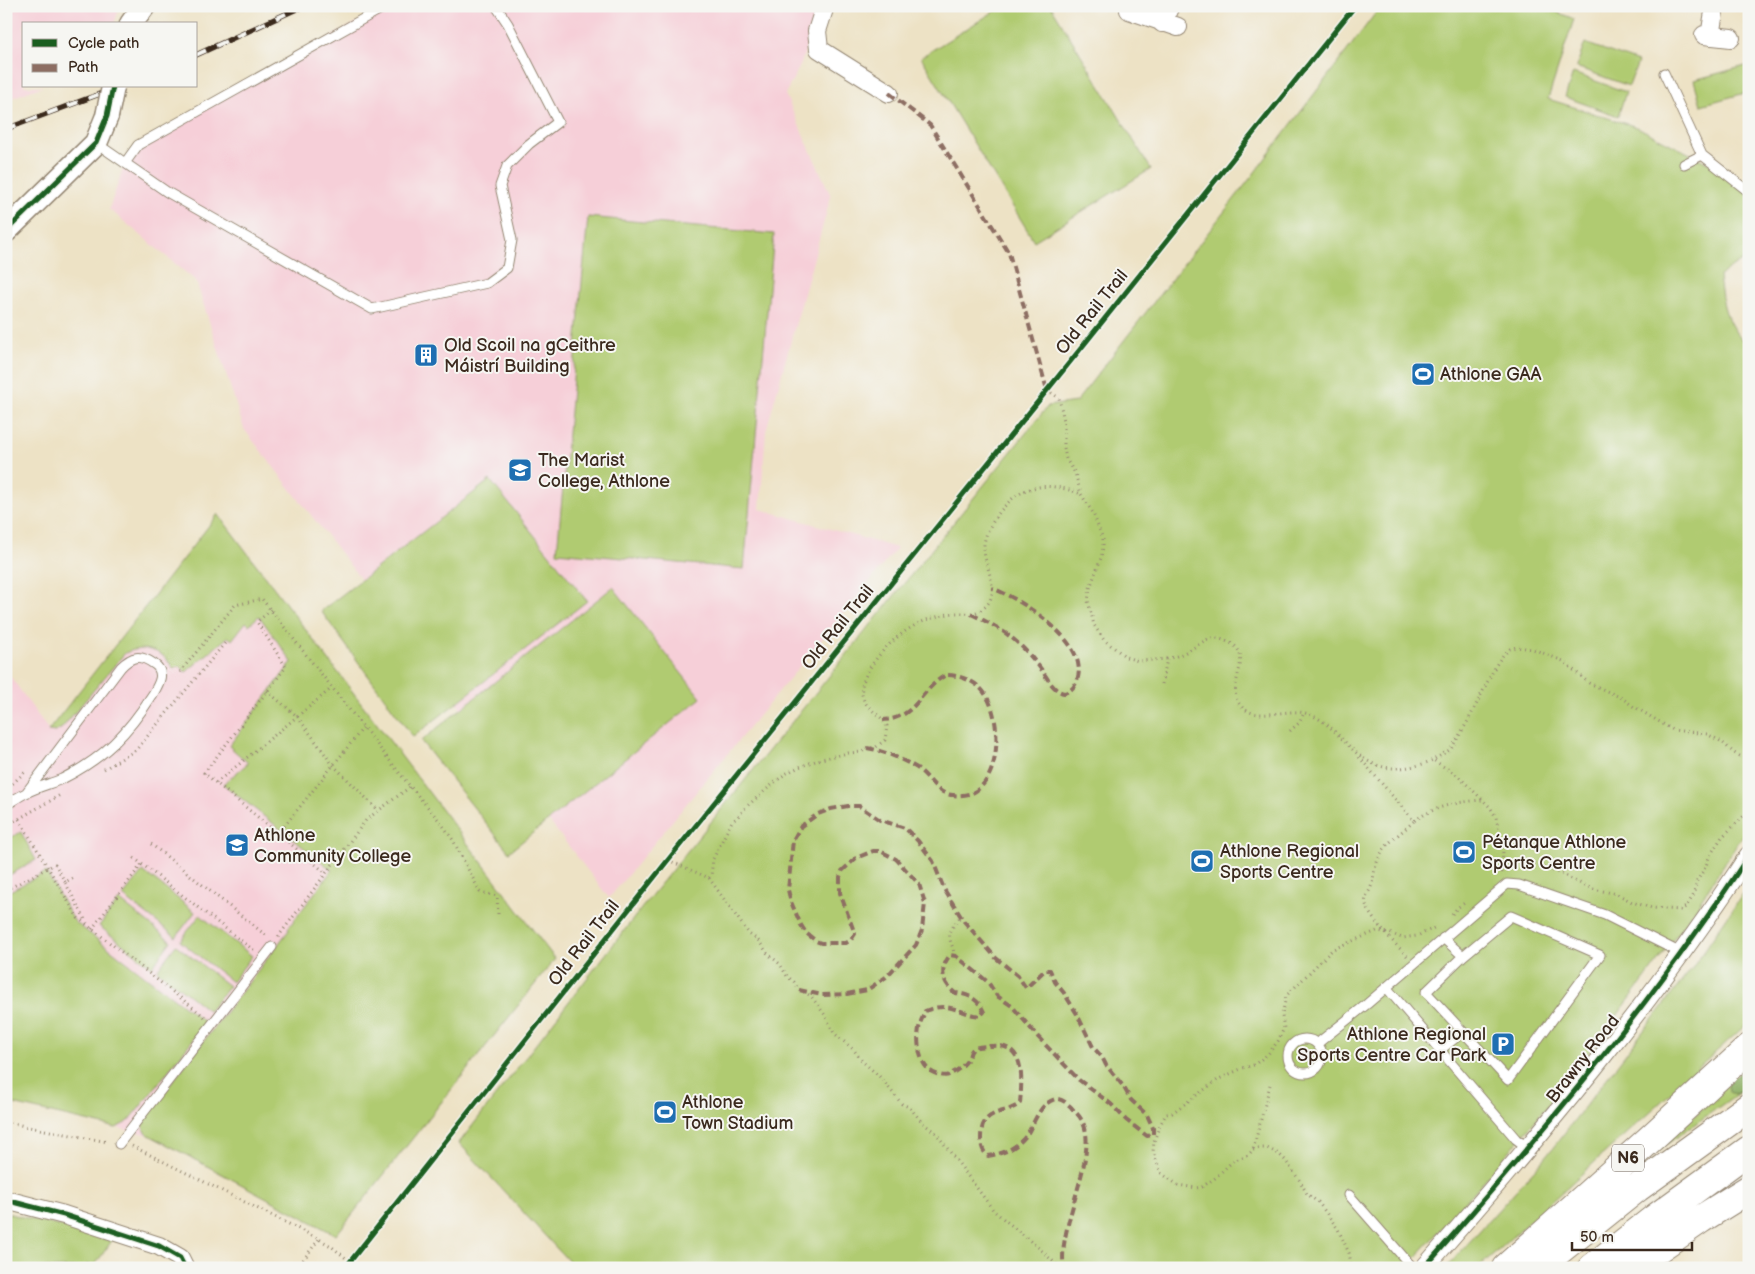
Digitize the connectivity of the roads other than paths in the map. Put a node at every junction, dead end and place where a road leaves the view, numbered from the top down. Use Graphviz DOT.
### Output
graph roads {
  1 [pos="144,6"];
  2 [pos="386,6"];
  3 [pos="496,6"];
  4 [pos="825,6"];
  5 [pos="1170,6"];
  6 [pos="1714,6"];
  7 [pos="1129,10"];
  8 [pos="132,22"];
  9 [pos="1730,38"];
  10 [pos="1664,73"];
  11 [pos="113,88"];
  12 [pos="889,93"];
  13 [pos="96,143"];
  14 [pos="1702,155"];
  15 [pos="125,163"];
  16 [pos="1684,164"];
  17 [pos="1749,192"];
  18 [pos="6,231"];
  19 [pos="26,793"];
  20 [pos="6,805"];
  21 [pos="1749,855"];
  22 [pos="1443,938"];
  23 [pos="272,946"];
  24 [pos="1681,953"];
  25 [pos="1463,956"];
  26 [pos="1386,987"];
  27 [pos="1463,1032"];
  28 [pos="1318,1044"];
  29 [pos="1749,1048"];
  30 [pos="1440,1050"];
  31 [pos="1749,1107"];
  32 [pos="119,1144"];
  33 [pos="1528,1148"];
  34 [pos="1749,1150"];
  35 [pos="1749,1189"];
  36 [pos="1349,1195"];
  37 [pos="6,1200"];
  38 [pos="185,1268"];
  39 [pos="1413,1268"];
  40 [pos="1424,1268"];
  41 [pos="1506,1268"];
  42 [pos="1536,1268"];
  43 [pos="1592,1268"];
  44 [pos="1630,1268"];
  1 -- 8 [label="street"];
  2 -- 15 [label="lane"];
  3 -- 15 [label="lane"];
  4 -- 12 [label="street"];
  5 -- 7 [label="street"];
  6 -- 9 [label="street"];
  10 -- 14 [label="lane"];
  11 -- 13 [label="street, bridge"];
  13 -- 15 [label="lane"];
  13 -- 18 [label="street"];
  14 -- 16 [label="lane"];
  14 -- 17 [label="lane"];
  19 -- 19 [label="lane"];
  19 -- 20 [label="lane"];
  21 -- 24 [label="street, Brawny Road"];
  22 -- 24 [label="lane"];
  22 -- 25 [label="lane"];
  22 -- 26 [label="lane"];
  23 -- 32 [label="lane"];
  24 -- 33 [label="street, Brawny Road"];
  25 -- 27 [label="lane"];
  25 -- 27 [label="lane"];
  26 -- 28 [label="lane"];
  26 -- 30 [label="lane"];
  27 -- 30 [label="lane"];
  29 -- 41 [label="highway, N6"];
  30 -- 33 [label="lane"];
  31 -- 42 [label="highway, N6"];
  33 -- 40 [label="street, Brawny Road"];
  34 -- 43 [label="highway"];
  35 -- 44 [label="highway"];
  36 -- 39 [label="lane"];
  37 -- 38 [label="street"];
}
